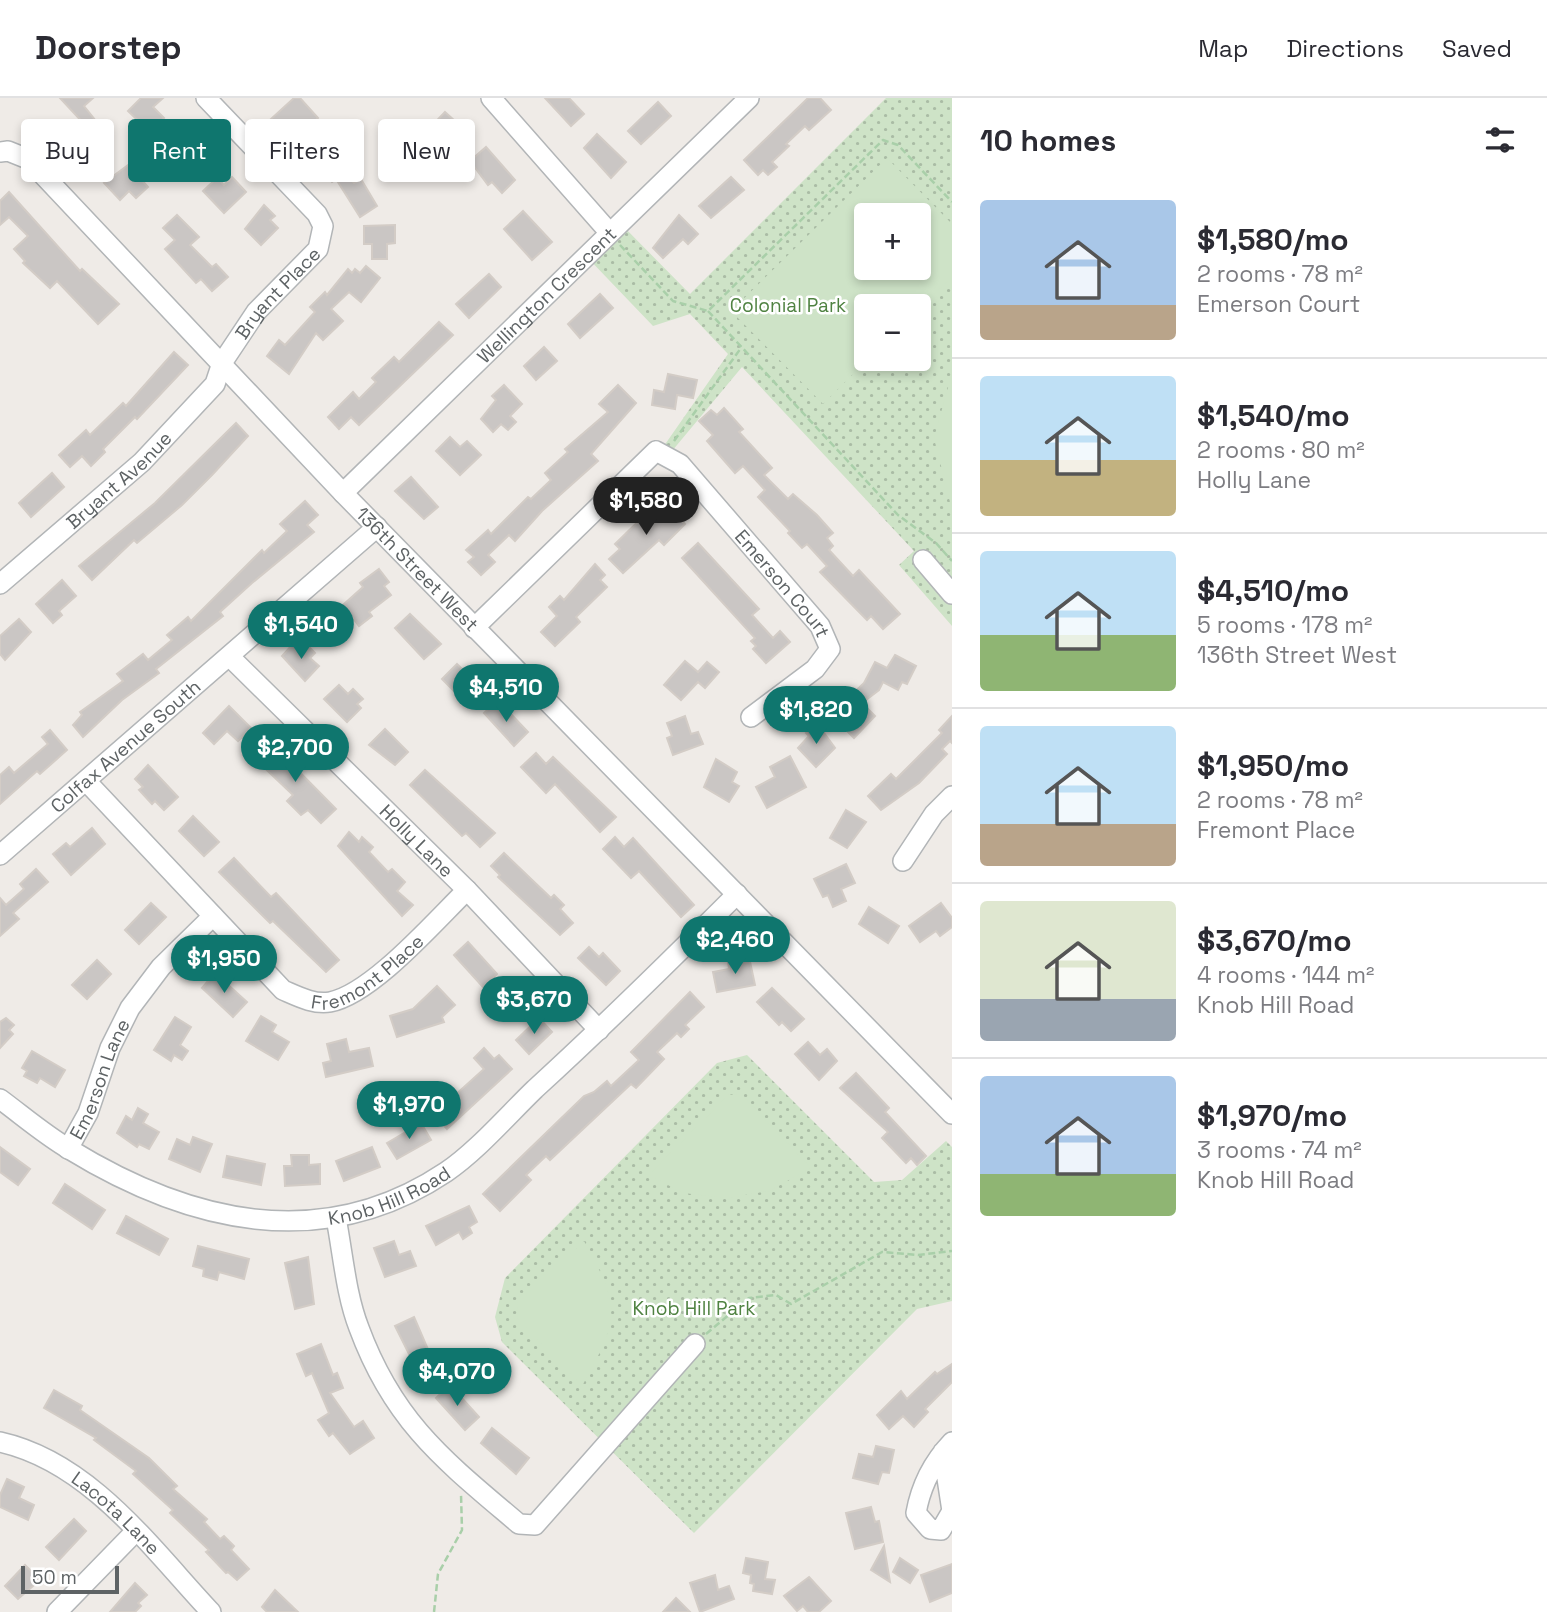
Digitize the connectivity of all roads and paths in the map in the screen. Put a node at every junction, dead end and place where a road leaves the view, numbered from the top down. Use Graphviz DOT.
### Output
graph roads {
  1 [pos="206,98"];
  2 [pos="491,98"];
  3 [pos="749,98"];
  4 [pos="0,152"];
  5 [pos="952,202"];
  6 [pos="609,232"];
  7 [pos="708,311"];
  8 [pos="741,348"];
  9 [pos="222,363"];
  10 [pos="664,455"];
  11 [pos="343,493"];
  12 [pos="377,527"];
  13 [pos="923,561"];
  14 [pos="952,561"];
  15 [pos="0,584"];
  16 [pos="952,594"];
  17 [pos="474,628"];
  18 [pos="230,657"];
  19 [pos="751,717"];
  20 [pos="86,781"];
  21 [pos="952,796"];
  22 [pos="0,855"];
  23 [pos="903,861"];
  24 [pos="467,890"];
  25 [pos="737,894"];
  26 [pos="213,916"];
  27 [pos="599,1030"];
  28 [pos="0,1099"];
  29 [pos="952,1114"];
  30 [pos="68,1149"];
  31 [pos="336,1218"];
  32 [pos="952,1251"];
  33 [pos="695,1344"];
  34 [pos="0,1442"];
  35 [pos="460,1474"];
  36 [pos="135,1532"];
  37 [pos="57,1612"];
  38 [pos="211,1612"];
  39 [pos="434,1612"];
  1 -- 9 [label="street, Bryant Place"];
  2 -- 6 [label="street"];
  3 -- 6 [label="street, Wellington Crescent"];
  4 -- 9 [label="street, 136th Street West"];
  5 -- 7 [label="path"];
  6 -- 7 [label="path"];
  6 -- 11 [label="street, Wellington Crescent"];
  7 -- 8 [label="path"];
  8 -- 10 [label="path"];
  8 -- 14 [label="path"];
  9 -- 11 [label="street, 136th Street West"];
  9 -- 15 [label="street, Bryant Avenue"];
  10 -- 17 [label="street"];
  10 -- 19 [label="street, Emerson Court"];
  11 -- 12 [label="street, 136th Street West"];
  12 -- 17 [label="street, 136th Street West"];
  12 -- 18 [label="street, Colfax Avenue South"];
  13 -- 16 [label="street"];
  17 -- 25 [label="street, 136th Street West"];
  18 -- 20 [label="street, Colfax Avenue South"];
  18 -- 24 [label="street, Holly Lane"];
  20 -- 22 [label="street, Colfax Avenue South"];
  20 -- 26 [label="street, Fremont Place"];
  21 -- 23 [label="street"];
  24 -- 26 [label="street, Fremont Place"];
  24 -- 27 [label="street, Holly Lane"];
  25 -- 27 [label="street, Knob Hill Road"];
  25 -- 29 [label="street, 136th Street West"];
  26 -- 30 [label="street, Emerson Lane"];
  27 -- 31 [label="street, Knob Hill Road"];
  28 -- 30 [label="street, Knob Hill Road"];
  30 -- 31 [label="street, Knob Hill Road"];
  31 -- 35 [label="street"];
  32 -- 33 [label="path"];
  33 -- 35 [label="street"];
  34 -- 36 [label="street, Lacota Lane"];
  35 -- 39 [label="path"];
  36 -- 37 [label="street"];
  36 -- 38 [label="street, Lacota Lane"];
}
